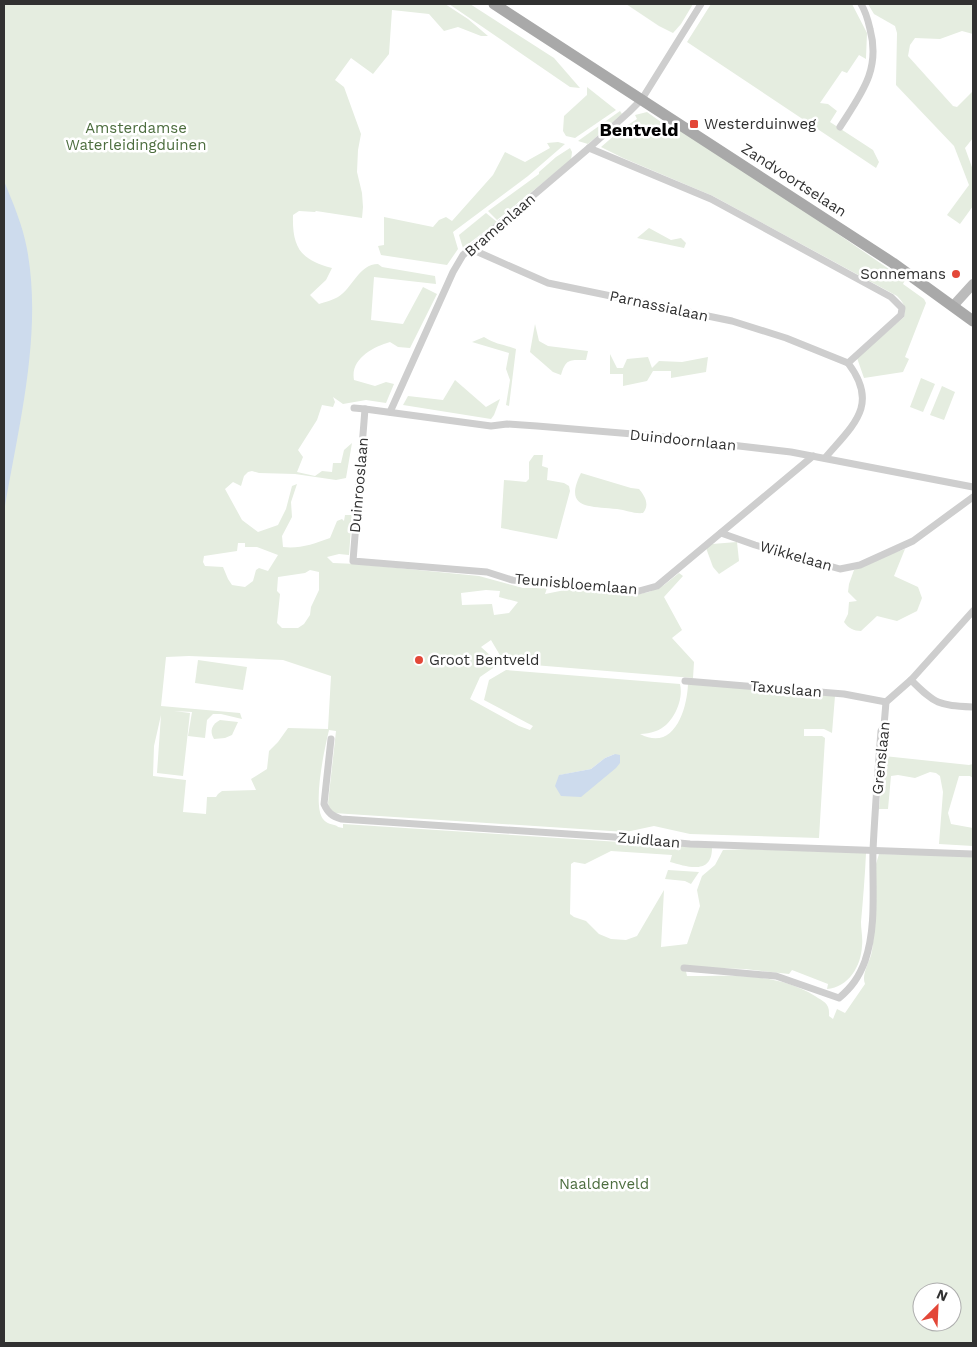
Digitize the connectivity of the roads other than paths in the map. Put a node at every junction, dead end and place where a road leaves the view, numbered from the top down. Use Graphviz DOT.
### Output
graph roads {
  1 [pos="494,4"];
  2 [pos="701,4"];
  3 [pos="861,4"];
  4 [pos="642,99"];
  5 [pos="840,127"];
  6 [pos="589,148"];
  7 [pos="471,249"];
  8 [pos="973,284"];
  9 [pos="953,306"];
  10 [pos="973,321"];
  11 [pos="848,363"];
  12 [pos="354,408"];
  13 [pos="365,409"];
  14 [pos="390,412"];
  15 [pos="813,456"];
  16 [pos="825,458"];
  17 [pos="973,487"];
  18 [pos="973,497"];
  19 [pos="721,533"];
  20 [pos="353,561"];
  21 [pos="973,611"];
  22 [pos="911,680"];
  23 [pos="685,681"];
  24 [pos="886,702"];
  25 [pos="973,707"];
  26 [pos="331,739"];
  27 [pos="873,850"];
  28 [pos="973,854"];
  29 [pos="684,968"];
  1 -- 4 [label="main road, Zandvoortselaan"];
  2 -- 4 [label="street"];
  3 -- 5 [label="street"];
  4 -- 6 [label="street, Bramenlaan"];
  4 -- 9 [label="main road, Zandvoortselaan"];
  6 -- 7 [label="street, Bramenlaan"];
  6 -- 11 [label="street"];
  7 -- 11 [label="street, Parnassialaan"];
  7 -- 14 [label="street, Bramenlaan"];
  8 -- 9 [label="street"];
  9 -- 10 [label="main road, Zandvoortselaan"];
  11 -- 16 [label="street"];
  12 -- 13 [label="street"];
  13 -- 14 [label="street"];
  13 -- 20 [label="street, Duinrooslaan"];
  14 -- 15 [label="street, Duindoornlaan"];
  15 -- 16 [label="street, Duindoornlaan"];
  15 -- 19 [label="street, Teunisbloemlaan"];
  16 -- 17 [label="street, Duindoornlaan"];
  18 -- 19 [label="street, Wikkelaan"];
  19 -- 20 [label="street, Teunisbloemlaan"];
  21 -- 22 [label="street, Grenslaan"];
  22 -- 24 [label="street, Grenslaan"];
  22 -- 25 [label="street"];
  23 -- 24 [label="street, Taxuslaan"];
  24 -- 27 [label="street, Grenslaan"];
  26 -- 27 [label="street, Zuidlaan"];
  27 -- 28 [label="street, Zuidlaan"];
  27 -- 29 [label="street, Grenslaan"];
}
